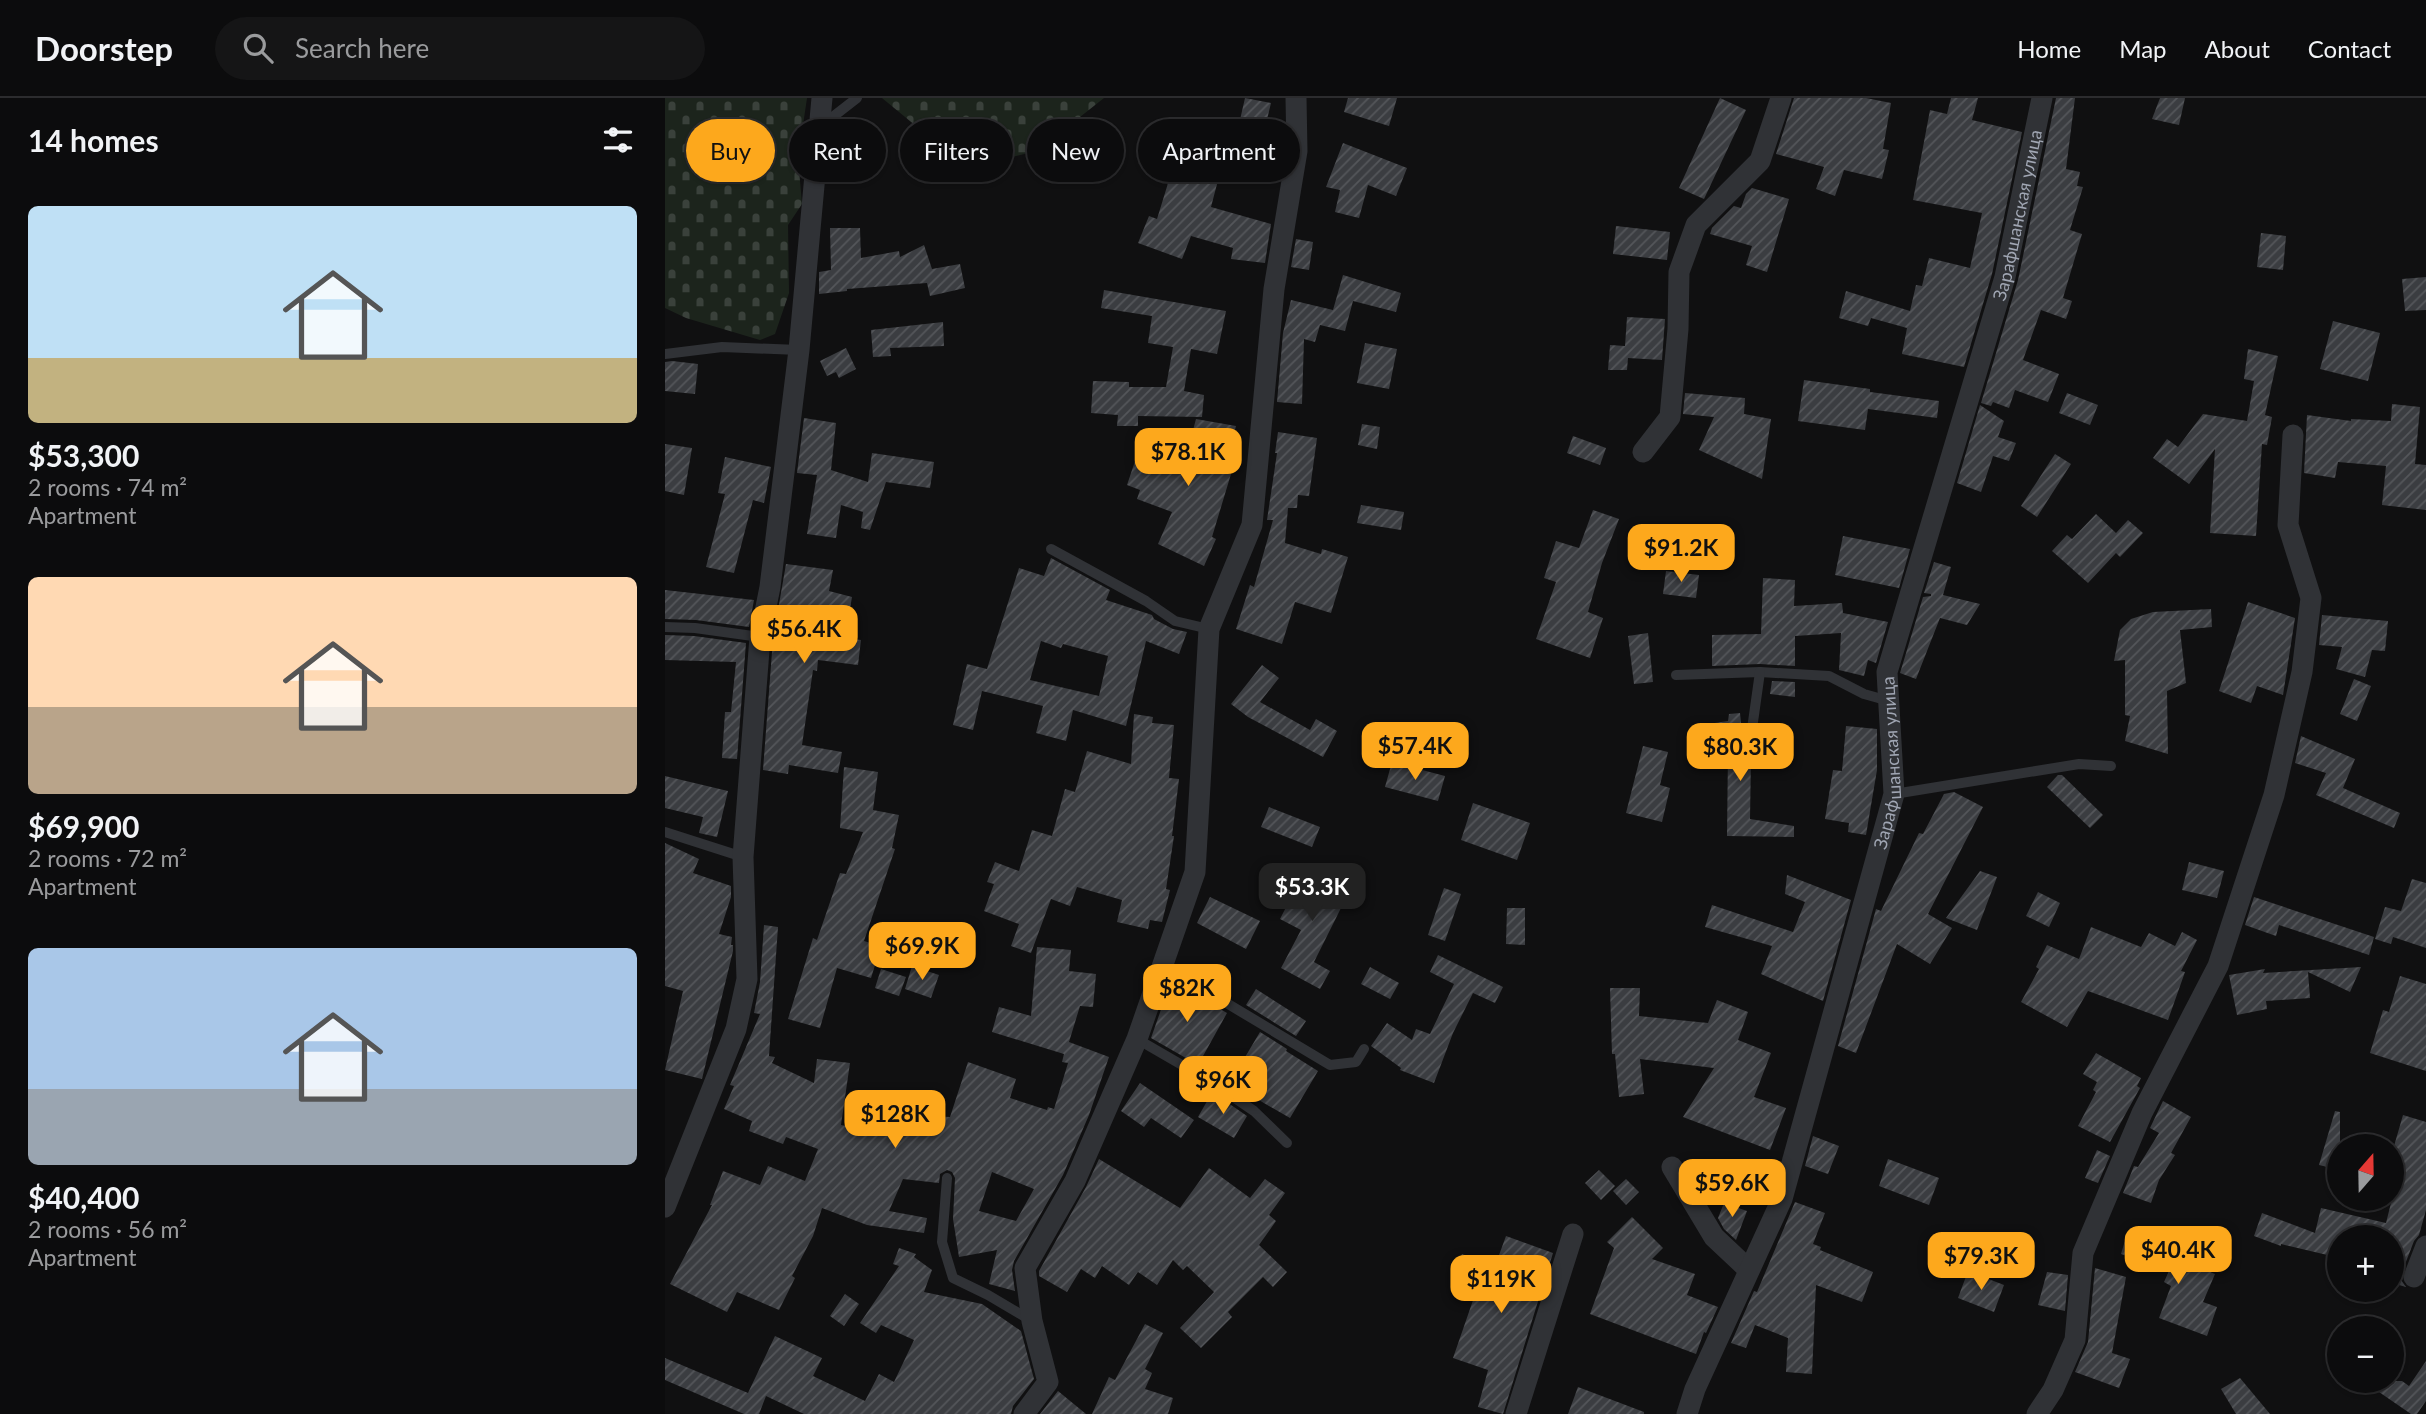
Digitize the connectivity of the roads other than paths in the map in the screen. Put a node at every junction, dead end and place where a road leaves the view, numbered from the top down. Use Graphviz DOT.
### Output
graph roads {
  1 [pos="822,98"];
  2 [pos="857,98"];
  3 [pos="1296,98"];
  4 [pos="1781,98"];
  5 [pos="2042,98"];
  6 [pos="820,119"];
  7 [pos="830,119"];
  8 [pos="814,182"];
  9 [pos="799,350"];
  10 [pos="665,354"];
  11 [pos="2293,435"];
  12 [pos="1643,452"];
  13 [pos="1051,549"];
  14 [pos="665,627"];
  15 [pos="1209,629"];
  16 [pos="761,637"];
  17 [pos="1760,671"];
  18 [pos="1676,675"];
  19 [pos="1889,701"];
  20 [pos="1752,729"];
  21 [pos="2111,766"];
  22 [pos="1894,794"];
  23 [pos="665,832"];
  24 [pos="743,857"];
  25 [pos="1163,965"];
  26 [pos="1137,1039"];
  27 [pos="1364,1049"];
  28 [pos="1287,1143"];
  29 [pos="1672,1167"];
  30 [pos="947,1178"];
  31 [pos="671,1179"];
  32 [pos="665,1207"];
  33 [pos="1573,1234"];
  34 [pos="2426,1246"];
  35 [pos="1749,1270"];
  36 [pos="2414,1277"];
  37 [pos="1032,1321"];
  38 [pos="1024,1414"];
  39 [pos="1516,1414"];
  40 [pos="1687,1414"];
  41 [pos="2037,1414"];
  1 -- 6 [label="street"];
  2 -- 7 [label="lane"];
  3 -- 15 [label="street"];
  4 -- 12 [label="street"];
  5 -- 19 [label="street, Зарафшанская улица"];
  8 -- 9 [label="street"];
  9 -- 10 [label="lane"];
  9 -- 16 [label="street"];
  11 -- 41 [label="street"];
  13 -- 15 [label="lane"];
  14 -- 16 [label="lane"];
  15 -- 25 [label="street"];
  16 -- 24 [label="street"];
  17 -- 18 [label="lane"];
  17 -- 19 [label="lane"];
  17 -- 20 [label="lane"];
  19 -- 22 [label="street, Зарафшанская улица"];
  21 -- 22 [label="lane"];
  22 -- 35 [label="street, Зарафшанская улица"];
  23 -- 24 [label="lane"];
  24 -- 31 [label="street"];
  25 -- 26 [label="street"];
  25 -- 27 [label="lane"];
  26 -- 28 [label="lane"];
  26 -- 37 [label="street"];
  29 -- 35 [label="street"];
  30 -- 37 [label="lane"];
  31 -- 32 [label="street"];
  33 -- 39 [label="street"];
  34 -- 36 [label="street"];
  35 -- 40 [label="street, Зарафшанская улица"];
  37 -- 38 [label="street"];
}
